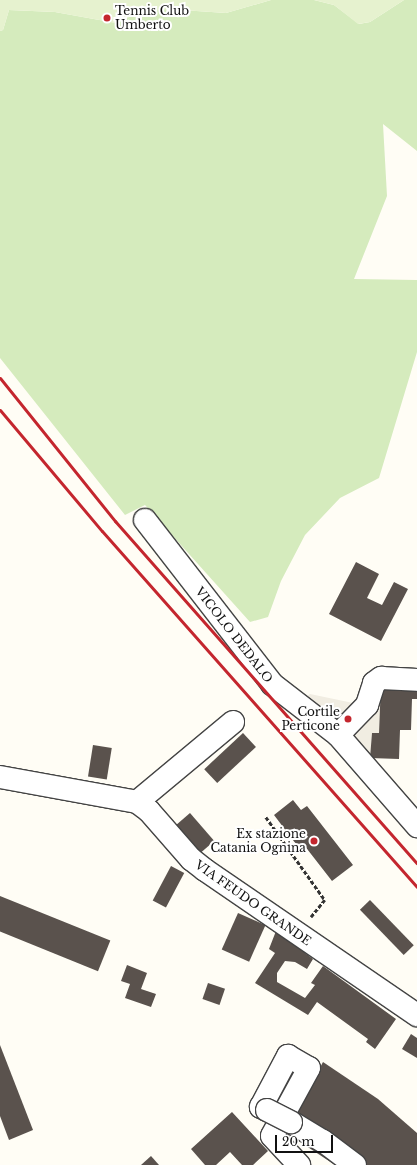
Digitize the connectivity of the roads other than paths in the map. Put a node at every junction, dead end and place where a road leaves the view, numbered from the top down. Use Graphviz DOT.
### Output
graph roads {
  1 [pos="145,520"];
  2 [pos="417,680"];
  3 [pos="233,722"];
  4 [pos="338,735"];
  5 [pos="0,777"];
  6 [pos="137,802"];
  7 [pos="417,826"];
  8 [pos="417,1015"];
  9 [pos="299,1165"];
  10 [pos="355,1165"];
  1 -- 4 [label="street, VICOLO DEDALO"];
  2 -- 4 [label="street"];
  3 -- 6 [label="street"];
  4 -- 7 [label="street, VICOLO DEDALO"];
  5 -- 6 [label="street, VIA FEUDO GRANDE"];
  6 -- 8 [label="street, VIA FEUDO GRANDE"];
  9 -- 10 [label="street, bridge"];
}
